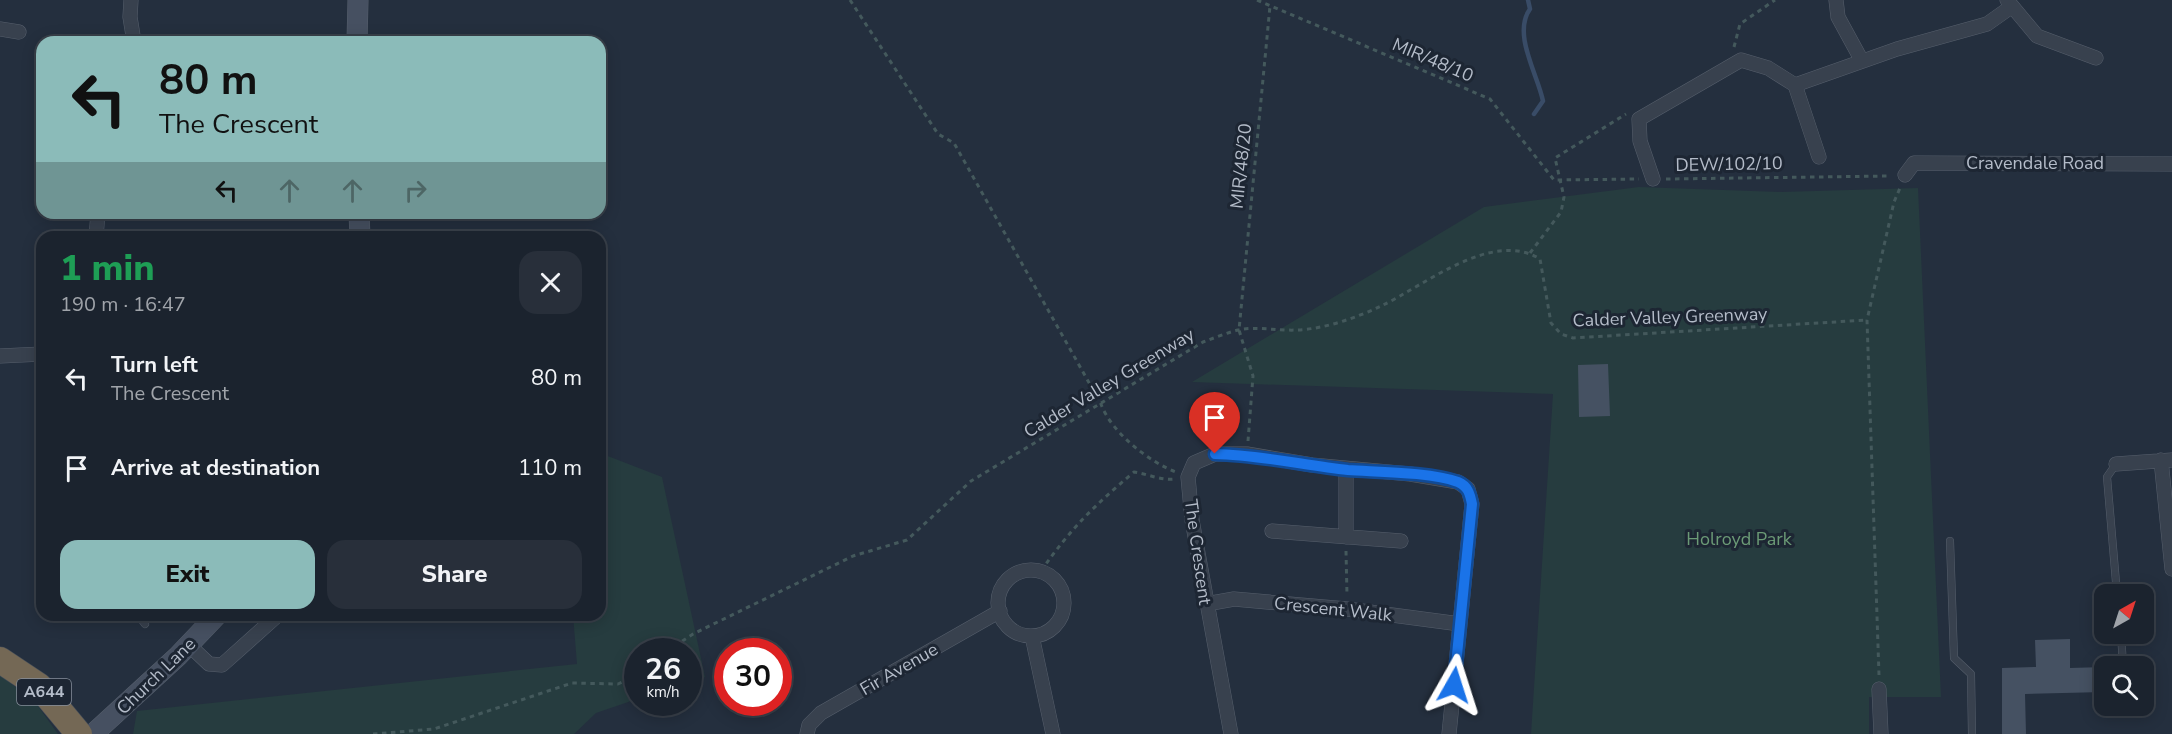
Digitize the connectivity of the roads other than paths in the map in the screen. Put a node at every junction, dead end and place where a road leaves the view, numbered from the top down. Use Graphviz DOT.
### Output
graph roads {
  1 [pos="131,0"];
  2 [pos="358,0"];
  3 [pos="1836,0"];
  4 [pos="2009,3"];
  5 [pos="1,32"];
  6 [pos="19,32"];
  7 [pos="133,36"];
  8 [pos="357,36"];
  9 [pos="2096,58"];
  10 [pos="1862,61"];
  11 [pos="1795,85"];
  12 [pos="1819,157"];
  13 [pos="2172,164"];
  14 [pos="1905,176"];
  15 [pos="1653,179"];
  16 [pos="36,354"];
  17 [pos="0,356"];
  18 [pos="2166,460"];
  19 [pos="2116,464"];
  20 [pos="1346,470"];
  21 [pos="1272,531"];
  22 [pos="1346,537"];
  23 [pos="1950,541"];
  24 [pos="1401,542"];
  25 [pos="2172,569"];
  26 [pos="2116,584"];
  27 [pos="1206,604"];
  28 [pos="1000,611"];
  29 [pos="143,621"];
  30 [pos="211,621"];
  31 [pos="271,621"];
  32 [pos="145,624"];
  33 [pos="1460,624"];
  34 [pos="1032,636"];
  35 [pos="189,645"];
  36 [pos="0,660"];
  37 [pos="1879,689"];
  38 [pos="79,734"];
  39 [pos="93,734"];
  40 [pos="807,734"];
  41 [pos="1053,734"];
  42 [pos="1231,734"];
  43 [pos="1449,734"];
  44 [pos="1881,734"];
  45 [pos="1972,734"];
  1 -- 7 [label="street"];
  2 -- 8 [label="street"];
  3 -- 10 [label="street"];
  4 -- 9 [label="street"];
  4 -- 10 [label="street"];
  5 -- 6 [label="street"];
  10 -- 11 [label="street"];
  11 -- 12 [label="street"];
  11 -- 15 [label="street"];
  13 -- 14 [label="street, Cravendale Road"];
  16 -- 17 [label="street"];
  18 -- 19 [label="street"];
  18 -- 25 [label="street"];
  19 -- 26 [label="lane"];
  20 -- 22 [label="street"];
  20 -- 27 [label="street, The Crescent"];
  20 -- 33 [label="street, The Crescent"];
  21 -- 22 [label="street"];
  22 -- 24 [label="street"];
  23 -- 45 [label="lane"];
  27 -- 33 [label="street, Crescent Walk"];
  27 -- 42 [label="street, The Crescent"];
  28 -- 34 [label="street"];
  28 -- 34 [label="street"];
  28 -- 40 [label="street, Fir Avenue"];
  29 -- 32 [label="lane"];
  30 -- 35 [label="street, Church Lane"];
  31 -- 35 [label="street"];
  33 -- 43 [label="street, The Crescent"];
  34 -- 41 [label="street"];
  35 -- 39 [label="street, Church Lane"];
  36 -- 38 [label="highway, A644"];
  37 -- 44 [label="street"];
}
